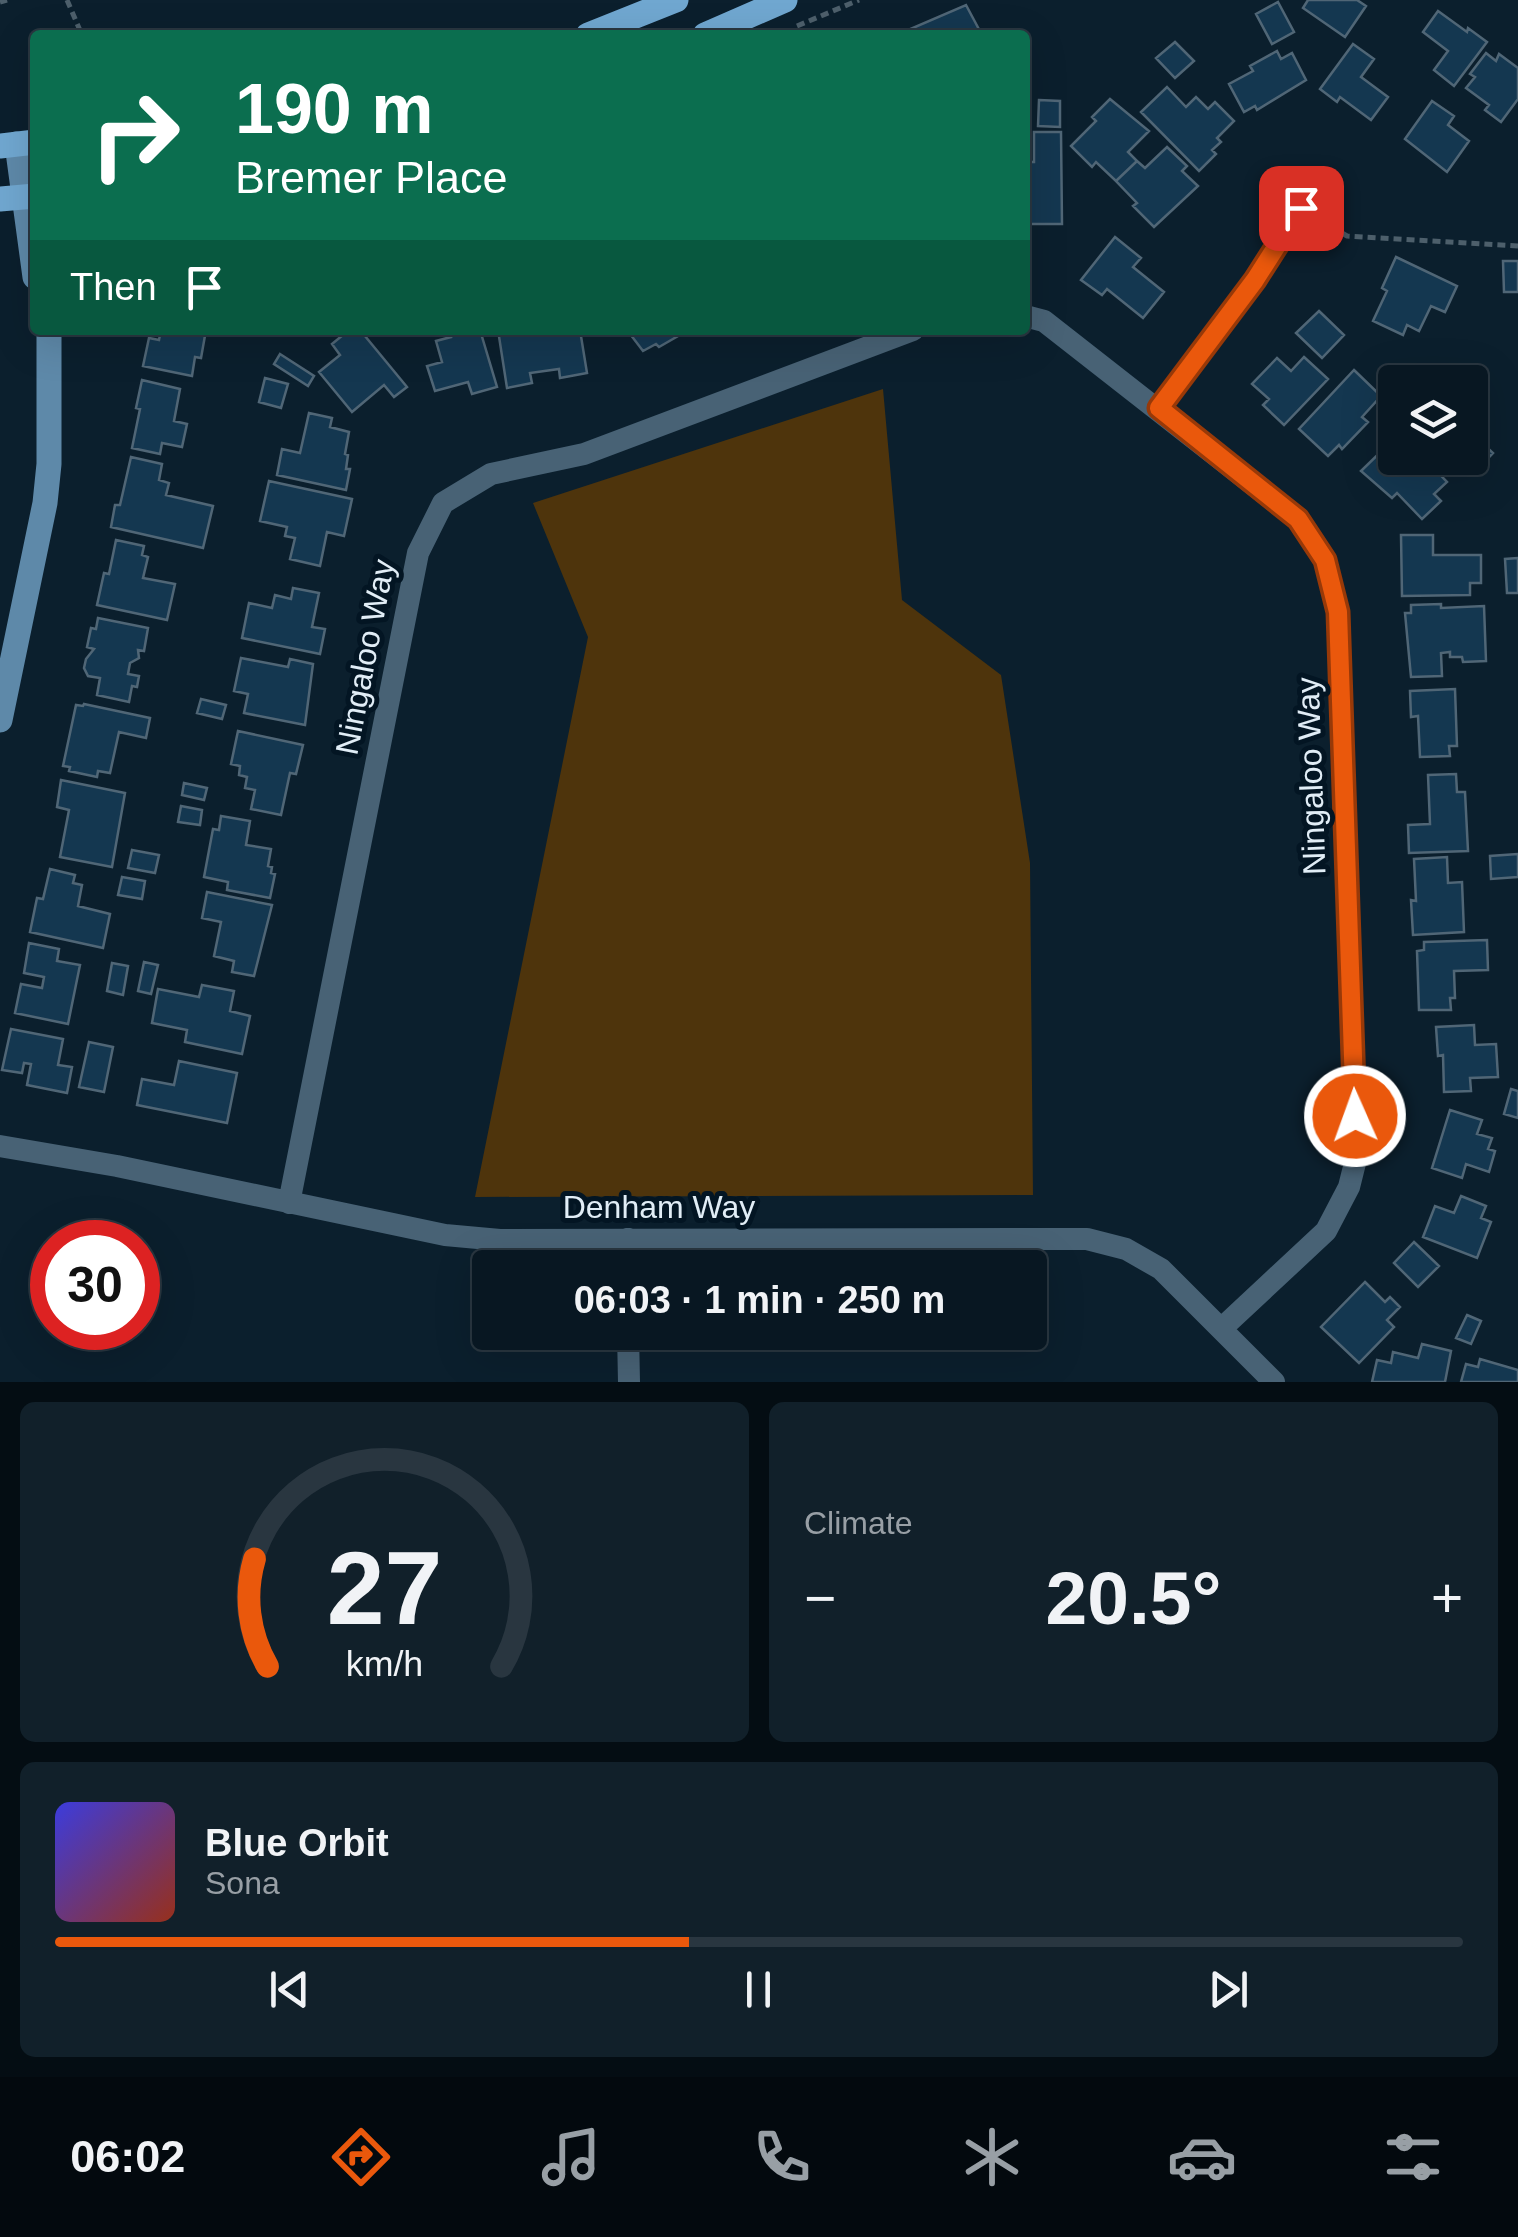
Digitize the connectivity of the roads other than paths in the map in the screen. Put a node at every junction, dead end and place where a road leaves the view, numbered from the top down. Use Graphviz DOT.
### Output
graph roads {
  1 [pos="676,0"];
  2 [pos="785,0"];
  3 [pos="606,30"];
  4 [pos="716,30"];
  5 [pos="17,144"];
  6 [pos="20,198"];
  7 [pos="1301,208"];
  8 [pos="30,251"];
  9 [pos="1030,317"];
  10 [pos="47,335"];
  11 [pos="900,335"];
  12 [pos="1159,408"];
  13 [pos="9,624"];
  14 [pos="0,720"];
  15 [pos="0,1146"];
  16 [pos="289,1203"];
  17 [pos="628,1238"];
  18 [pos="628,1250"];
  19 [pos="1221,1329"];
  20 [pos="628,1350"];
  21 [pos="629,1382"];
  22 [pos="1274,1382"];
  1 -- 3 [label="main road"];
  2 -- 4 [label="main road"];
  5 -- 6 [label="street"];
  6 -- 8 [label="street"];
  7 -- 12 [label="street"];
  9 -- 12 [label="street, Ningaloo Way"];
  10 -- 13 [label="street"];
  11 -- 16 [label="street, Ningaloo Way"];
  12 -- 19 [label="street, Ningaloo Way"];
  13 -- 14 [label="street"];
  15 -- 16 [label="street, Denham Way"];
  16 -- 17 [label="street, Denham Way"];
  17 -- 18 [label="street"];
  17 -- 19 [label="street, Denham Way"];
  19 -- 22 [label="street, Denham Way"];
  20 -- 21 [label="street"];
}
